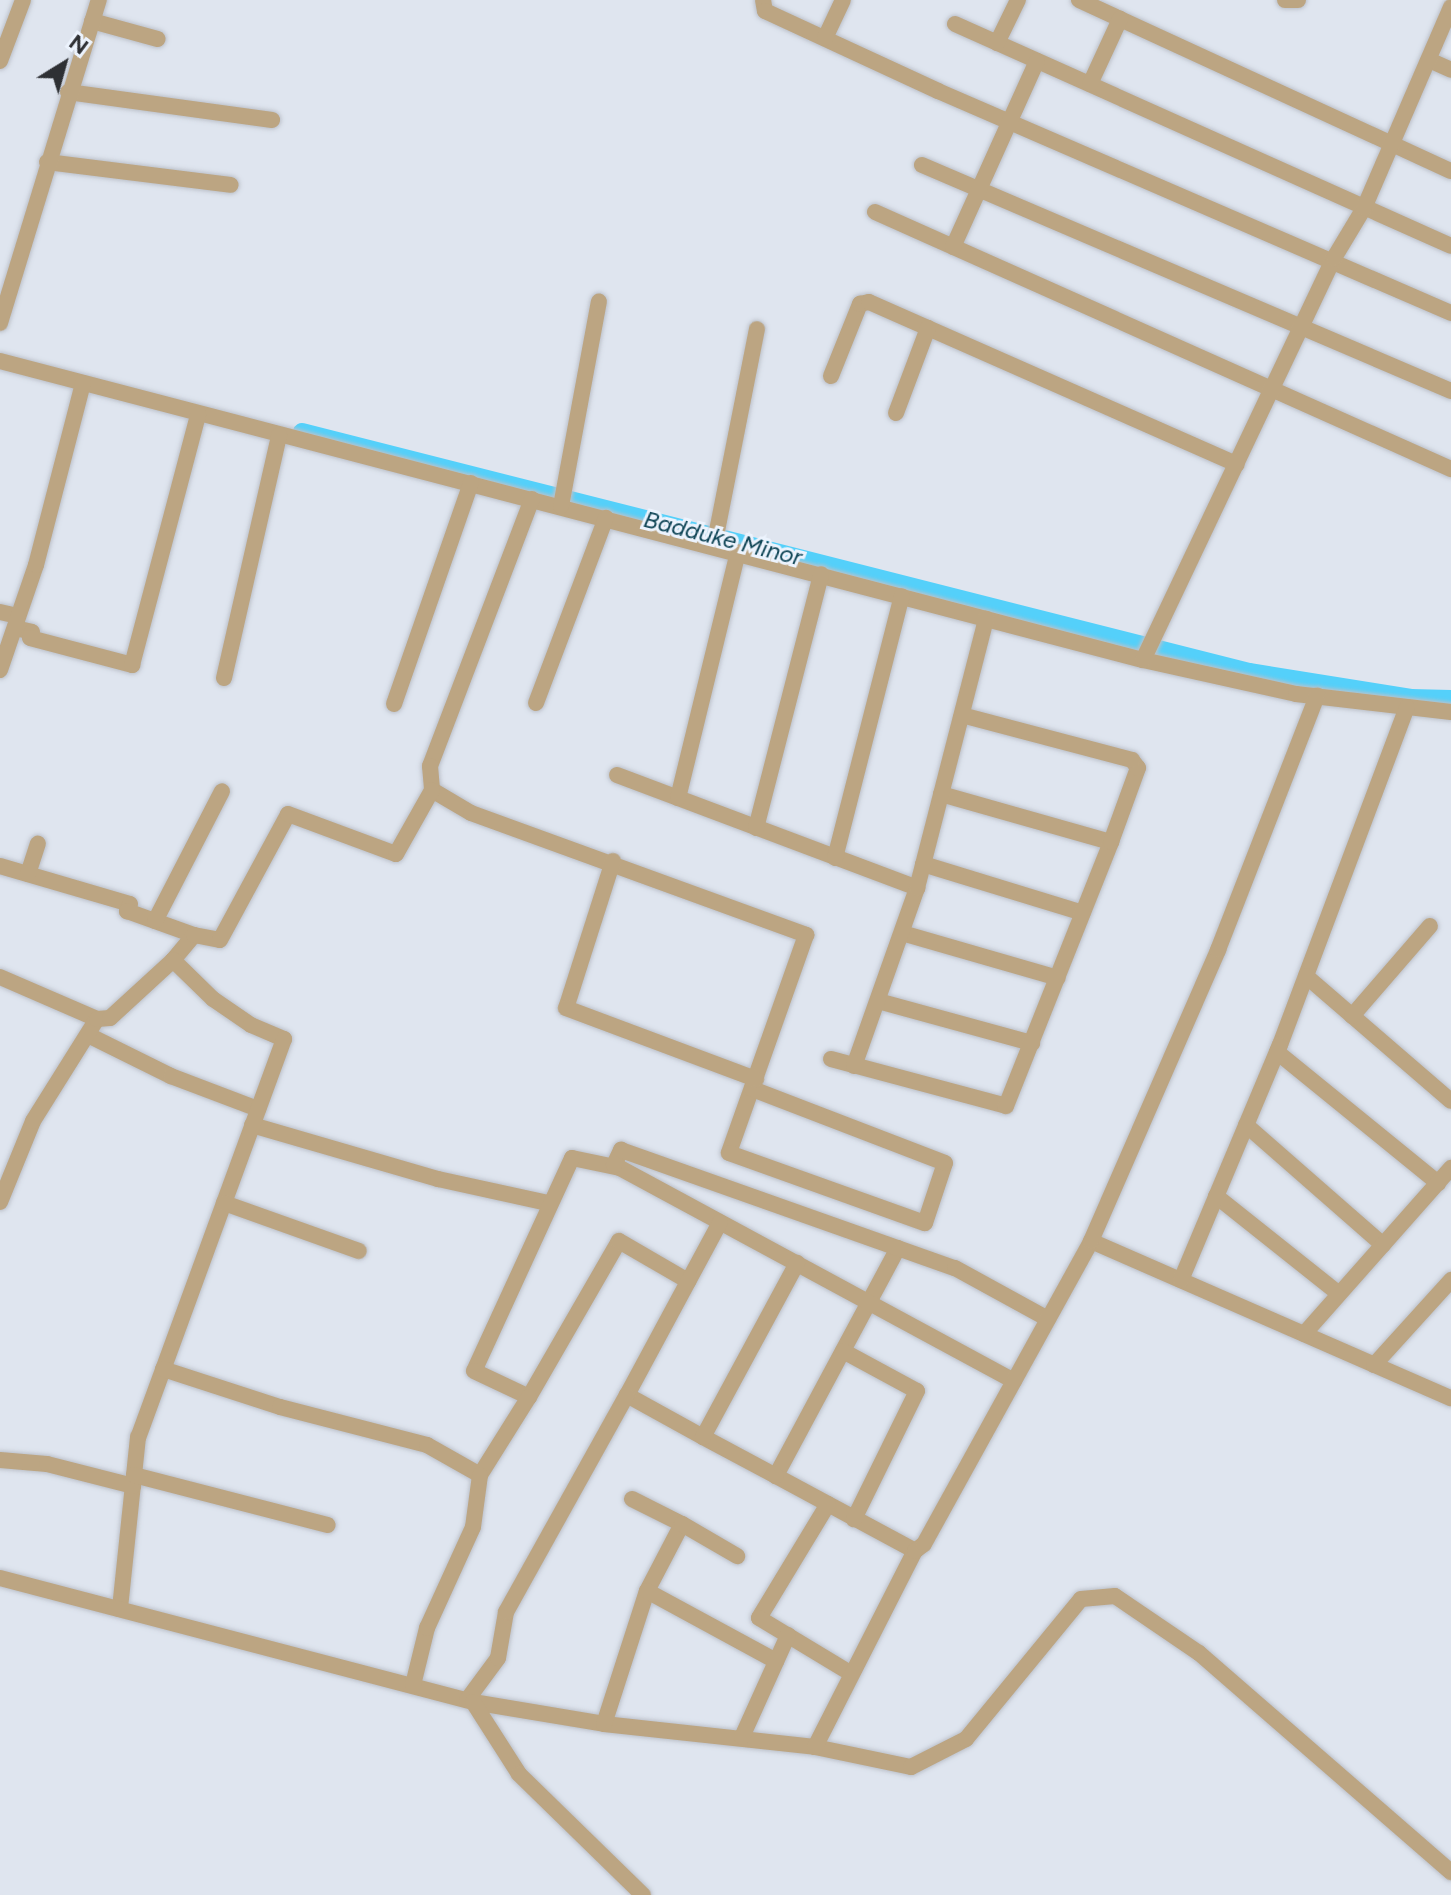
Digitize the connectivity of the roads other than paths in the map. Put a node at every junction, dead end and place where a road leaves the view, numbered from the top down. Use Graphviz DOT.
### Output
graph roads {
  1 [pos="23,0"];
  2 [pos="99,0"];
  3 [pos="763,0"];
  4 [pos="843,0"];
  5 [pos="1018,0"];
  6 [pos="1079,0"];
  7 [pos="1285,0"];
  8 [pos="1298,0"];
  9 [pos="1451,7"];
  10 [pos="1120,19"];
  11 [pos="92,21"];
  12 [pos="955,24"];
  13 [pos="825,38"];
  14 [pos="158,39"];
  15 [pos="997,43"];
  16 [pos="1429,60"];
  17 [pos="0,61"];
  18 [pos="1037,61"];
  19 [pos="1451,70"];
  20 [pos="1090,84"];
  21 [pos="68,92"];
  22 [pos="272,120"];
  23 [pos="1010,122"];
  24 [pos="1389,142"];
  25 [pos="47,162"];
  26 [pos="922,165"];
  27 [pos="1451,171"];
  28 [pos="231,185"];
  29 [pos="979,189"];
  30 [pos="1364,208"];
  31 [pos="875,212"];
  32 [pos="1451,246"];
  33 [pos="953,247"];
  34 [pos="1334,258"];
  35 [pos="599,301"];
  36 [pos="1451,313"];
  37 [pos="0,323"];
  38 [pos="1303,324"];
  39 [pos="928,328"];
  40 [pos="757,329"];
  41 [pos="0,361"];
  42 [pos="831,376"];
  43 [pos="83,383"];
  44 [pos="1272,390"];
  45 [pos="1451,391"];
  46 [pos="896,413"];
  47 [pos="198,415"];
  48 [pos="279,435"];
  49 [pos="1237,464"];
  50 [pos="1451,469"];
  51 [pos="471,483"];
  52 [pos="532,499"];
  53 [pos="561,506"];
  54 [pos="606,518"];
  55 [pos="714,546"];
  56 [pos="738,552"];
  57 [pos="821,574"];
  58 [pos="902,596"];
  59 [pos="0,612"];
  60 [pos="986,619"];
  61 [pos="16,622"];
  62 [pos="1144,659"];
  63 [pos="0,670"];
  64 [pos="224,678"];
  65 [pos="1317,696"];
  66 [pos="536,703"];
  67 [pos="394,704"];
  68 [pos="1407,707"];
  69 [pos="1451,712"];
  70 [pos="962,715"];
  71 [pos="617,775"];
  72 [pos="432,790"];
  73 [pos="222,791"];
  74 [pos="941,794"];
  75 [pos="678,798"];
  76 [pos="756,828"];
  77 [pos="1111,842"];
  78 [pos="38,844"];
  79 [pos="835,858"];
  80 [pos="613,861"];
  81 [pos="923,864"];
  82 [pos="0,866"];
  83 [pos="28,874"];
  84 [pos="917,888"];
  85 [pos="1083,913"];
  86 [pos="155,921"];
  87 [pos="1430,926"];
  88 [pos="902,933"];
  89 [pos="194,935"];
  90 [pos="173,960"];
  91 [pos="1306,976"];
  92 [pos="0,977"];
  93 [pos="1058,978"];
  94 [pos="878,1001"];
  95 [pos="1352,1016"];
  96 [pos="97,1019"];
  97 [pos="88,1035"];
  98 [pos="1032,1043"];
  99 [pos="1280,1045"];
  100 [pos="831,1059"];
  101 [pos="854,1066"];
  102 [pos="754,1084"];
  103 [pos="1451,1101"];
  104 [pos="255,1117"];
  105 [pos="1246,1125"];
  106 [pos="620,1168"];
  107 [pos="1451,1168"];
  108 [pos="1438,1183"];
  109 [pos="1216,1196"];
  110 [pos="0,1201"];
  111 [pos="224,1203"];
  112 [pos="548,1203"];
  113 [pos="720,1222"];
  114 [pos="1091,1241"];
  115 [pos="1383,1245"];
  116 [pos="898,1248"];
  117 [pos="359,1251"];
  118 [pos="797,1263"];
  119 [pos="1181,1280"];
  120 [pos="1451,1280"];
  121 [pos="688,1281"];
  122 [pos="1339,1294"];
  123 [pos="869,1302"];
  124 [pos="1048,1319"];
  125 [pos="1304,1334"];
  126 [pos="843,1351"];
  127 [pos="1374,1365"];
  128 [pos="163,1369"];
  129 [pos="1014,1381"];
  130 [pos="627,1395"];
  131 [pos="529,1397"];
  132 [pos="1451,1398"];
  133 [pos="703,1437"];
  134 [pos="0,1460"];
  135 [pos="480,1475"];
  136 [pos="776,1476"];
  137 [pos="134,1480"];
  138 [pos="632,1499"];
  139 [pos="828,1504"];
  140 [pos="854,1519"];
  141 [pos="682,1524"];
  142 [pos="328,1525"];
  143 [pos="915,1551"];
  144 [pos="737,1556"];
  145 [pos="0,1578"];
  146 [pos="647,1591"];
  147 [pos="120,1609"];
  148 [pos="788,1635"];
  149 [pos="776,1661"];
  150 [pos="850,1673"];
  151 [pos="413,1685"];
  152 [pos="470,1701"];
  153 [pos="604,1724"];
  154 [pos="742,1737"];
  155 [pos="815,1747"];
  156 [pos="1451,1872"];
  157 [pos="643,1895"];
  1 -- 17 [label="street"];
  2 -- 11 [label="street"];
  3 -- 13 [label="street"];
  4 -- 13 [label="street"];
  5 -- 15 [label="street"];
  6 -- 10 [label="street"];
  7 -- 8 [label="street"];
  9 -- 16 [label="street"];
  10 -- 20 [label="street"];
  10 -- 24 [label="street"];
  11 -- 14 [label="street"];
  11 -- 21 [label="street"];
  12 -- 15 [label="street"];
  13 -- 23 [label="street"];
  15 -- 18 [label="street"];
  16 -- 19 [label="street"];
  16 -- 24 [label="street"];
  18 -- 20 [label="street"];
  18 -- 23 [label="street"];
  20 -- 30 [label="street"];
  21 -- 22 [label="street"];
  21 -- 25 [label="street"];
  23 -- 29 [label="street"];
  23 -- 34 [label="street"];
  24 -- 27 [label="street"];
  24 -- 30 [label="street"];
  25 -- 28 [label="street"];
  25 -- 37 [label="street"];
  26 -- 29 [label="street"];
  29 -- 33 [label="street"];
  29 -- 38 [label="street"];
  30 -- 32 [label="street"];
  30 -- 34 [label="street"];
  31 -- 33 [label="street"];
  33 -- 44 [label="street"];
  34 -- 36 [label="street"];
  34 -- 38 [label="street"];
  35 -- 53 [label="street"];
  38 -- 44 [label="street"];
  38 -- 45 [label="street"];
  39 -- 42 [label="street"];
  39 -- 46 [label="street"];
  39 -- 49 [label="street"];
  40 -- 55 [label="street"];
  41 -- 43 [label="street"];
  43 -- 47 [label="street"];
  43 -- 61 [label="street"];
  44 -- 49 [label="street"];
  44 -- 50 [label="street"];
  47 -- 48 [label="street"];
  47 -- 61 [label="street"];
  48 -- 51 [label="street"];
  48 -- 64 [label="street"];
  49 -- 62 [label="street"];
  51 -- 52 [label="street"];
  51 -- 67 [label="street"];
  52 -- 53 [label="street"];
  52 -- 72 [label="street"];
  53 -- 54 [label="street"];
  54 -- 55 [label="street"];
  54 -- 66 [label="street"];
  55 -- 56 [label="street"];
  56 -- 57 [label="street"];
  56 -- 75 [label="street"];
  57 -- 58 [label="street"];
  57 -- 76 [label="street"];
  58 -- 60 [label="street"];
  58 -- 79 [label="street"];
  59 -- 61 [label="street"];
  60 -- 62 [label="street"];
  60 -- 70 [label="street"];
  61 -- 63 [label="street"];
  62 -- 65 [label="street"];
  65 -- 68 [label="street"];
  65 -- 114 [label="street"];
  68 -- 69 [label="street"];
  68 -- 91 [label="street"];
  70 -- 74 [label="street"];
  70 -- 77 [label="street"];
  71 -- 75 [label="street"];
  72 -- 80 [label="street"];
  72 -- 89 [label="street"];
  73 -- 86 [label="street"];
  74 -- 77 [label="street"];
  74 -- 81 [label="street"];
  75 -- 76 [label="street"];
  76 -- 79 [label="street"];
  77 -- 85 [label="street"];
  78 -- 83 [label="street"];
  79 -- 84 [label="street"];
  80 -- 102 [label="street"];
  80 -- 102 [label="street"];
  81 -- 84 [label="street"];
  81 -- 85 [label="street"];
  82 -- 83 [label="street"];
  83 -- 86 [label="street"];
  84 -- 88 [label="street"];
  85 -- 93 [label="street"];
  86 -- 89 [label="street"];
  87 -- 95 [label="street"];
  88 -- 93 [label="street"];
  88 -- 94 [label="street"];
  89 -- 90 [label="street"];
  90 -- 96 [label="street"];
  90 -- 104 [label="street"];
  91 -- 95 [label="street"];
  91 -- 99 [label="street"];
  92 -- 96 [label="street"];
  93 -- 98 [label="street"];
  94 -- 98 [label="street"];
  94 -- 101 [label="street"];
  95 -- 103 [label="street"];
  96 -- 97 [label="street"];
  97 -- 104 [label="street"];
  97 -- 110 [label="street"];
  98 -- 101 [label="street"];
  99 -- 105 [label="street"];
  99 -- 108 [label="street"];
  100 -- 101 [label="street"];
  102 -- 102 [label="street"];
  104 -- 111 [label="street"];
  104 -- 112 [label="street"];
  105 -- 109 [label="street"];
  105 -- 115 [label="street"];
  106 -- 112 [label="street"];
  106 -- 113 [label="street"];
  106 -- 116 [label="street"];
  107 -- 108 [label="street"];
  108 -- 115 [label="street"];
  109 -- 119 [label="street"];
  109 -- 122 [label="street"];
  111 -- 117 [label="street"];
  111 -- 128 [label="street"];
  112 -- 131 [label="street"];
  113 -- 118 [label="street"];
  113 -- 121 [label="street"];
  114 -- 119 [label="street"];
  114 -- 124 [label="street"];
  115 -- 122 [label="street"];
  116 -- 123 [label="street"];
  116 -- 124 [label="street"];
  118 -- 123 [label="street"];
  118 -- 133 [label="street"];
  119 -- 125 [label="street"];
  120 -- 127 [label="street"];
  121 -- 130 [label="street"];
  121 -- 131 [label="street"];
  122 -- 125 [label="street"];
  123 -- 126 [label="street"];
  123 -- 129 [label="street"];
  124 -- 129 [label="street"];
  125 -- 127 [label="street"];
  126 -- 136 [label="street"];
  126 -- 140 [label="street"];
  127 -- 132 [label="street"];
  128 -- 135 [label="street"];
  128 -- 137 [label="street"];
  129 -- 143 [label="street"];
  130 -- 133 [label="street"];
  130 -- 152 [label="street"];
  131 -- 135 [label="street"];
  133 -- 136 [label="street"];
  134 -- 137 [label="street"];
  135 -- 151 [label="street"];
  136 -- 139 [label="street"];
  137 -- 142 [label="street"];
  137 -- 147 [label="street"];
  138 -- 141 [label="street"];
  139 -- 140 [label="street"];
  139 -- 148 [label="street"];
  140 -- 143 [label="street"];
  141 -- 144 [label="street"];
  141 -- 146 [label="street"];
  143 -- 150 [label="street"];
  145 -- 147 [label="street"];
  146 -- 149 [label="street"];
  146 -- 153 [label="street"];
  147 -- 151 [label="street"];
  148 -- 149 [label="street"];
  148 -- 150 [label="street"];
  149 -- 154 [label="street"];
  150 -- 155 [label="street"];
  151 -- 152 [label="street"];
  152 -- 153 [label="street"];
  152 -- 157 [label="street"];
  153 -- 154 [label="street"];
  154 -- 155 [label="street"];
  155 -- 156 [label="street"];
}
